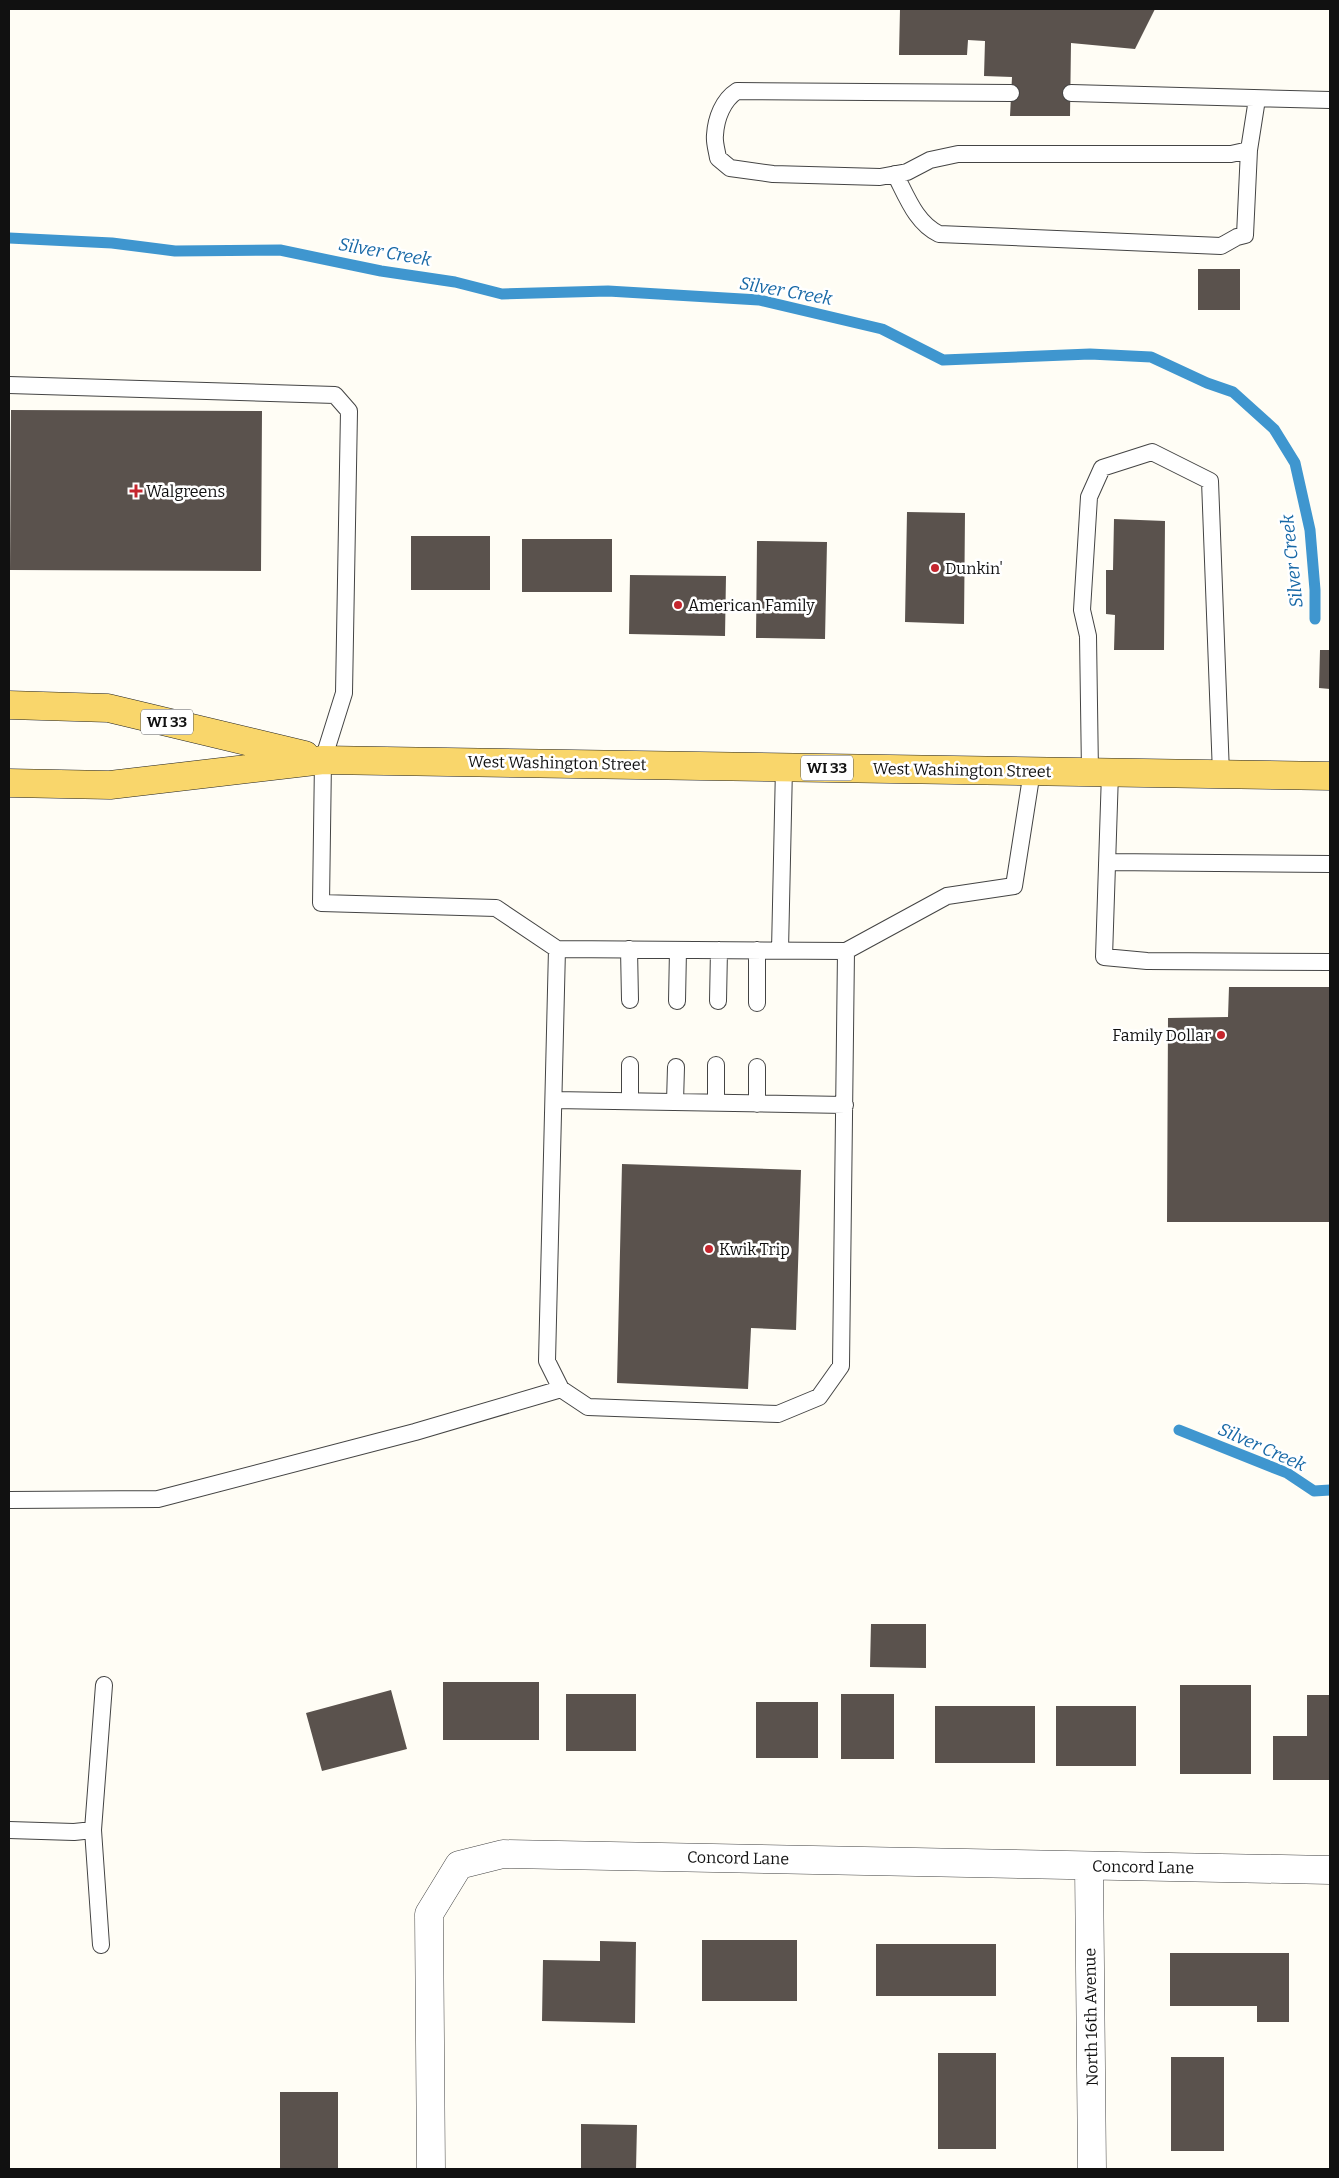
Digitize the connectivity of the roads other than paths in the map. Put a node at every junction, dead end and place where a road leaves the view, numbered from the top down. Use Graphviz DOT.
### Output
graph roads {
  1 [pos="1011,93"];
  2 [pos="1071,93"];
  3 [pos="1257,99"];
  4 [pos="1330,100"];
  5 [pos="1249,150"];
  6 [pos="895,174"];
  7 [pos="9,385"];
  8 [pos="9,705"];
  9 [pos="323,760"];
  10 [pos="784,767"];
  11 [pos="1032,771"];
  12 [pos="1100,772"];
  13 [pos="1221,774"];
  14 [pos="1330,776"];
  15 [pos="9,784"];
  16 [pos="1107,862"];
  17 [pos="1330,864"];
  18 [pos="557,949"];
  19 [pos="629,949"];
  20 [pos="678,950"];
  21 [pos="719,950"];
  22 [pos="757,950"];
  23 [pos="780,950"];
  24 [pos="846,951"];
  25 [pos="1330,962"];
  26 [pos="630,1000"];
  27 [pos="677,1001"];
  28 [pos="718,1001"];
  29 [pos="757,1002"];
  30 [pos="630,1065"];
  31 [pos="716,1066"];
  32 [pos="676,1067"];
  33 [pos="757,1067"];
  34 [pos="554,1100"];
  35 [pos="630,1101"];
  36 [pos="675,1102"];
  37 [pos="716,1103"];
  38 [pos="757,1104"];
  39 [pos="845,1105"];
  40 [pos="561,1389"];
  41 [pos="9,1500"];
  42 [pos="104,1685"];
  43 [pos="9,1830"];
  44 [pos="93,1830"];
  45 [pos="1089,1866"];
  46 [pos="1330,1870"];
  47 [pos="101,1945"];
  48 [pos="431,2169"];
  49 [pos="1092,2169"];
  1 -- 6 [label="lane"];
  2 -- 3 [label="lane"];
  3 -- 4 [label="lane"];
  3 -- 5 [label="lane"];
  5 -- 6 [label="lane"];
  5 -- 6 [label="lane"];
  7 -- 9 [label="lane"];
  8 -- 9 [label="main road, West Washington Street / WI 33"];
  9 -- 10 [label="main road, West Washington Street / WI 33"];
  9 -- 15 [label="main road, West Washington Street / WI 33"];
  9 -- 18 [label="lane"];
  10 -- 11 [label="main road, West Washington Street / WI 33"];
  10 -- 23 [label="lane"];
  11 -- 12 [label="main road, West Washington Street / WI 33"];
  11 -- 24 [label="lane"];
  12 -- 13 [label="main road, West Washington Street / WI 33"];
  12 -- 13 [label="lane"];
  12 -- 16 [label="lane"];
  13 -- 14 [label="main road, West Washington Street / WI 33"];
  16 -- 17 [label="lane"];
  16 -- 25 [label="lane"];
  18 -- 19 [label="lane"];
  18 -- 34 [label="lane"];
  19 -- 20 [label="lane"];
  19 -- 26 [label="lane"];
  20 -- 21 [label="lane"];
  20 -- 27 [label="lane"];
  21 -- 22 [label="lane"];
  21 -- 28 [label="lane"];
  22 -- 23 [label="lane"];
  22 -- 29 [label="lane"];
  23 -- 24 [label="lane"];
  24 -- 39 [label="lane"];
  30 -- 35 [label="lane"];
  31 -- 37 [label="lane"];
  32 -- 36 [label="lane"];
  33 -- 38 [label="lane"];
  34 -- 35 [label="lane"];
  34 -- 40 [label="lane"];
  35 -- 36 [label="lane"];
  36 -- 37 [label="lane"];
  37 -- 38 [label="lane"];
  38 -- 39 [label="lane"];
  39 -- 40 [label="lane"];
  40 -- 41 [label="lane"];
  42 -- 44 [label="lane"];
  43 -- 44 [label="lane"];
  44 -- 47 [label="lane"];
  45 -- 46 [label="street, Concord Lane"];
  45 -- 48 [label="street, Concord Lane"];
  45 -- 49 [label="street, North 16th Avenue"];
}
